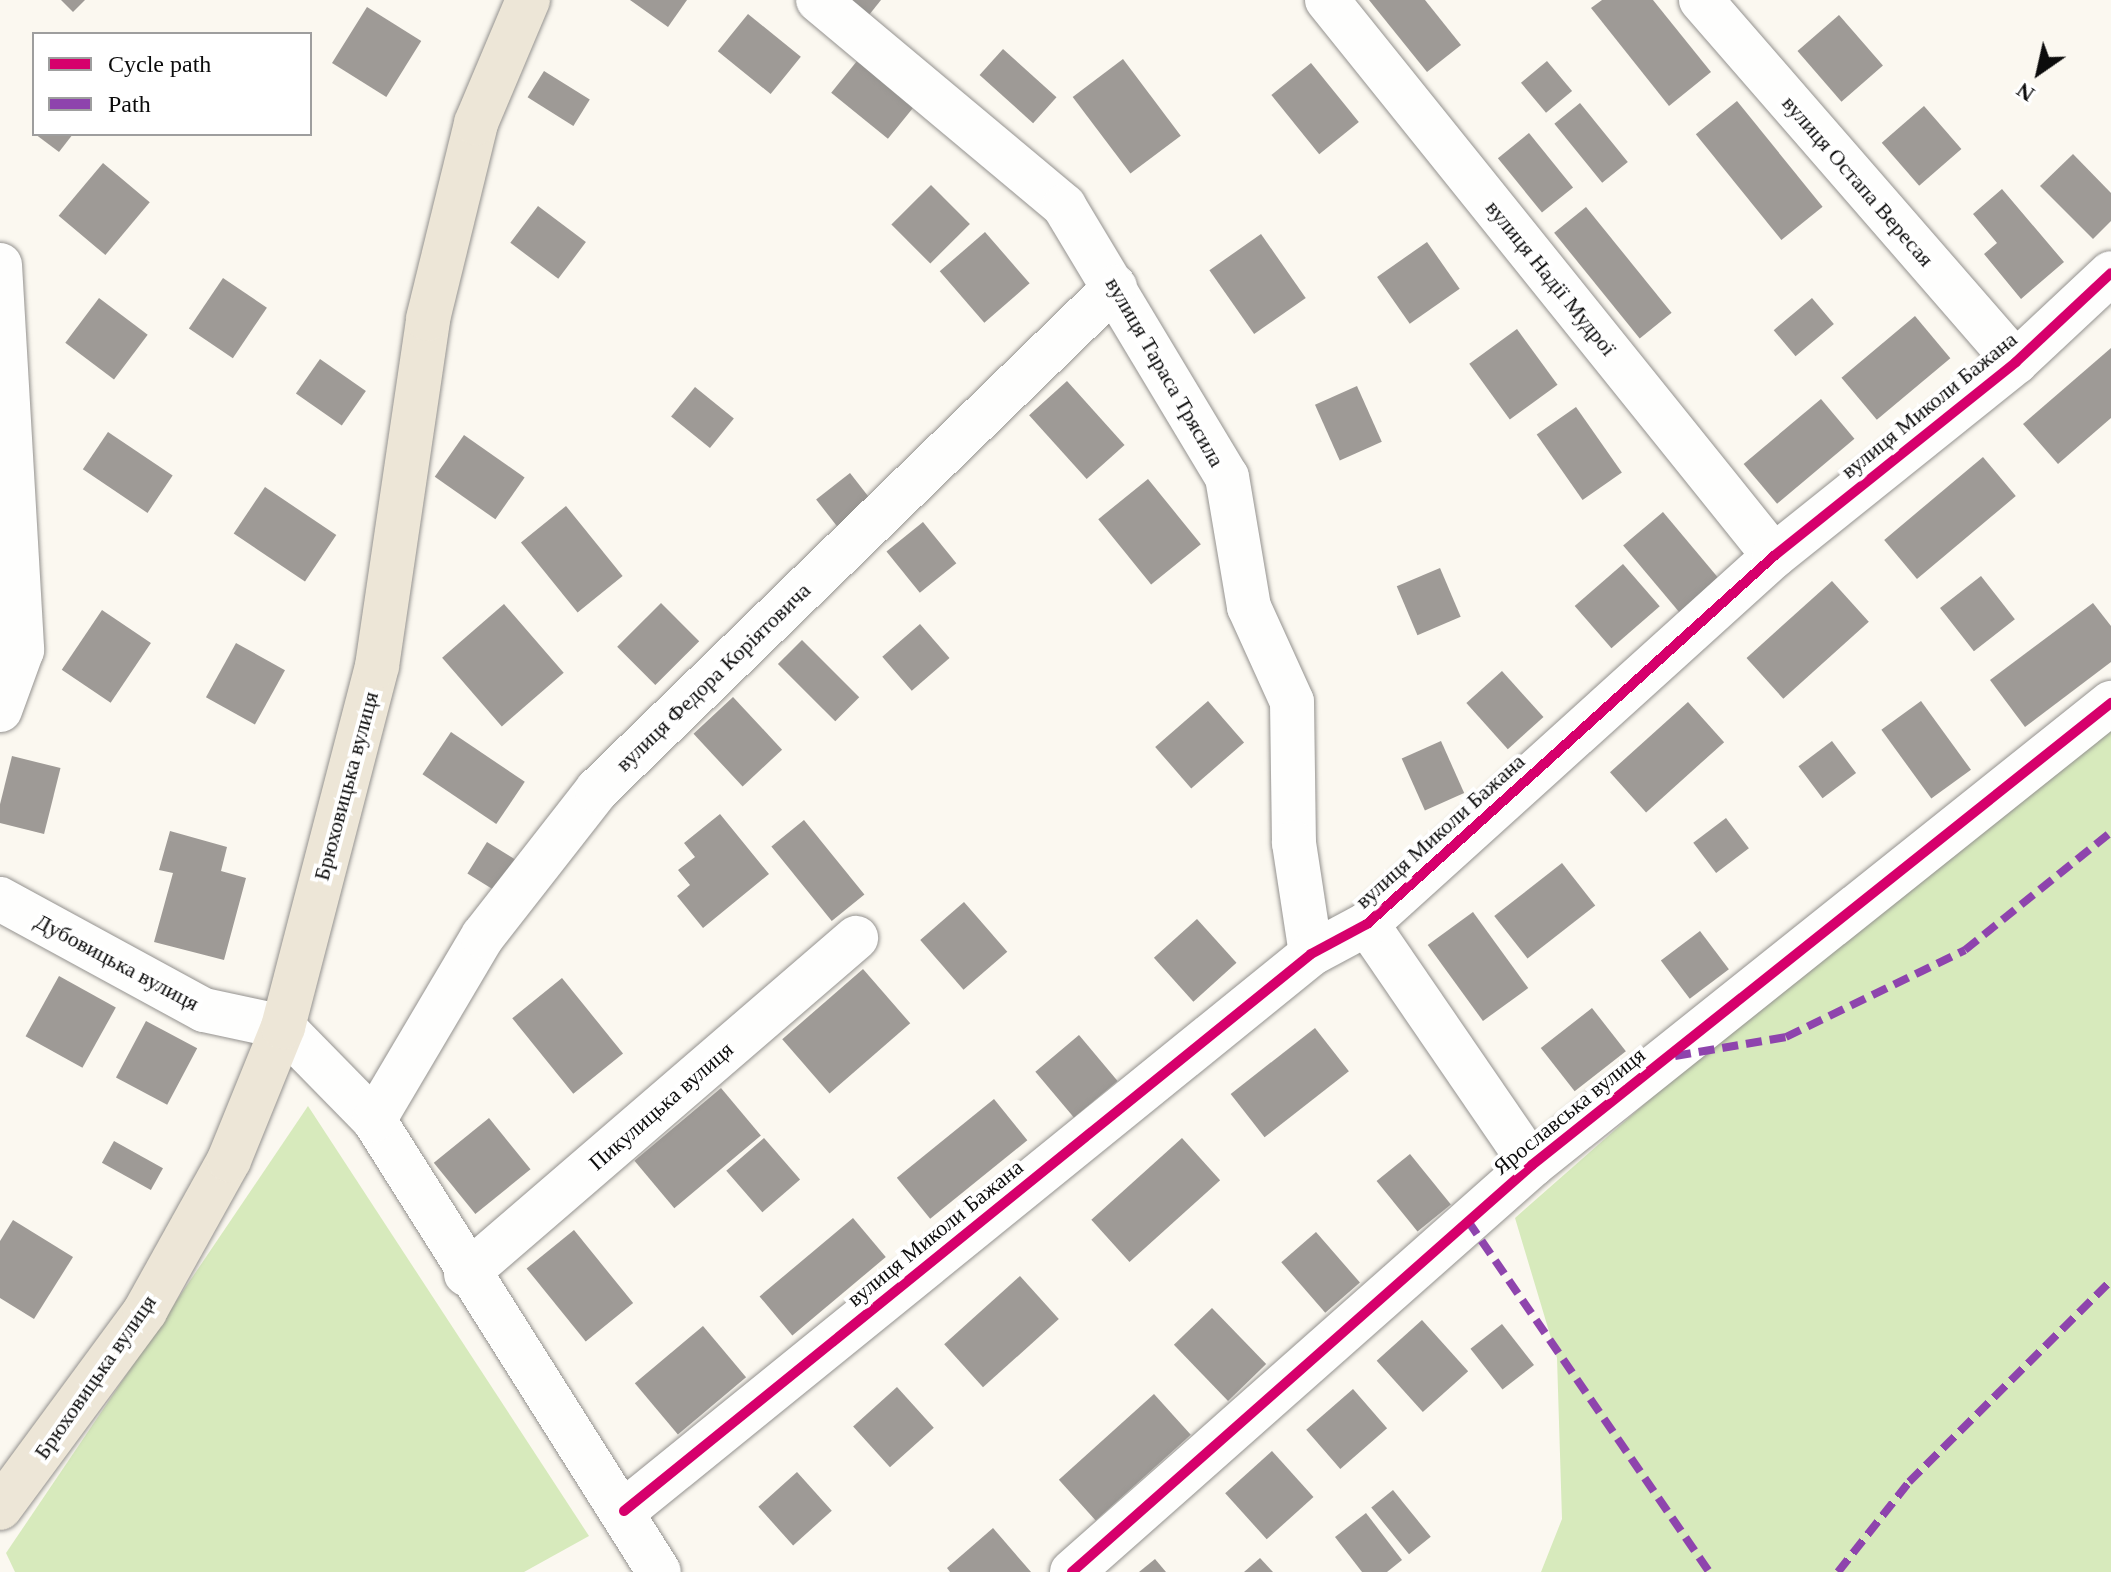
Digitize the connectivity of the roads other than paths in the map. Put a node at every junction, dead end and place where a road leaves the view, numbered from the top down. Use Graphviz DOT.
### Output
graph roads {
  1 [pos="528,0"];
  2 [pos="818,0"];
  3 [pos="1327,0"];
  4 [pos="1701,0"];
  5 [pos="0,265"];
  6 [pos="2111,273"];
  7 [pos="1115,287"];
  8 [pos="2016,362"];
  9 [pos="1774,556"];
  10 [pos="2111,703"];
  11 [pos="0,710"];
  12 [pos="0,899"];
  13 [pos="1367,924"];
  14 [pos="856,938"];
  15 [pos="1311,954"];
  16 [pos="283,1027"];
  17 [pos="374,1120"];
  18 [pos="1532,1165"];
  19 [pos="466,1274"];
  20 [pos="0,1508"];
  21 [pos="624,1511"];
  22 [pos="659,1572"];
  23 [pos="1072,1572"];
  1 -- 16 [label="main road, Брюховицька вулиця"];
  2 -- 7 [label="street, вулиця Тараса Трясила"];
  3 -- 9 [label="street, вулиця Надії Мудрої"];
  4 -- 8 [label="street, вулиця Остапа Вересая"];
  5 -- 11 [label="street"];
  6 -- 8 [label="street, вулиця Миколи Бажана"];
  7 -- 15 [label="street, вулиця Тараса Трясила"];
  7 -- 17 [label="street, вулиця Федора Коріятовича"];
  8 -- 9 [label="street, вулиця Миколи Бажана"];
  9 -- 13 [label="street, вулиця Миколи Бажана"];
  10 -- 18 [label="street, Ярославська вулиця"];
  12 -- 16 [label="street, Дубовицька вулиця"];
  13 -- 15 [label="street, вулиця Миколи Бажана"];
  13 -- 18 [label="street"];
  14 -- 19 [label="street, Пикулицька вулиця"];
  15 -- 21 [label="street, вулиця Миколи Бажана"];
  16 -- 17 [label="street"];
  16 -- 20 [label="main road, Брюховицька вулиця"];
  17 -- 19 [label="street"];
  18 -- 23 [label="street, Ярославська вулиця"];
  19 -- 21 [label="street"];
  21 -- 22 [label="street"];
}
